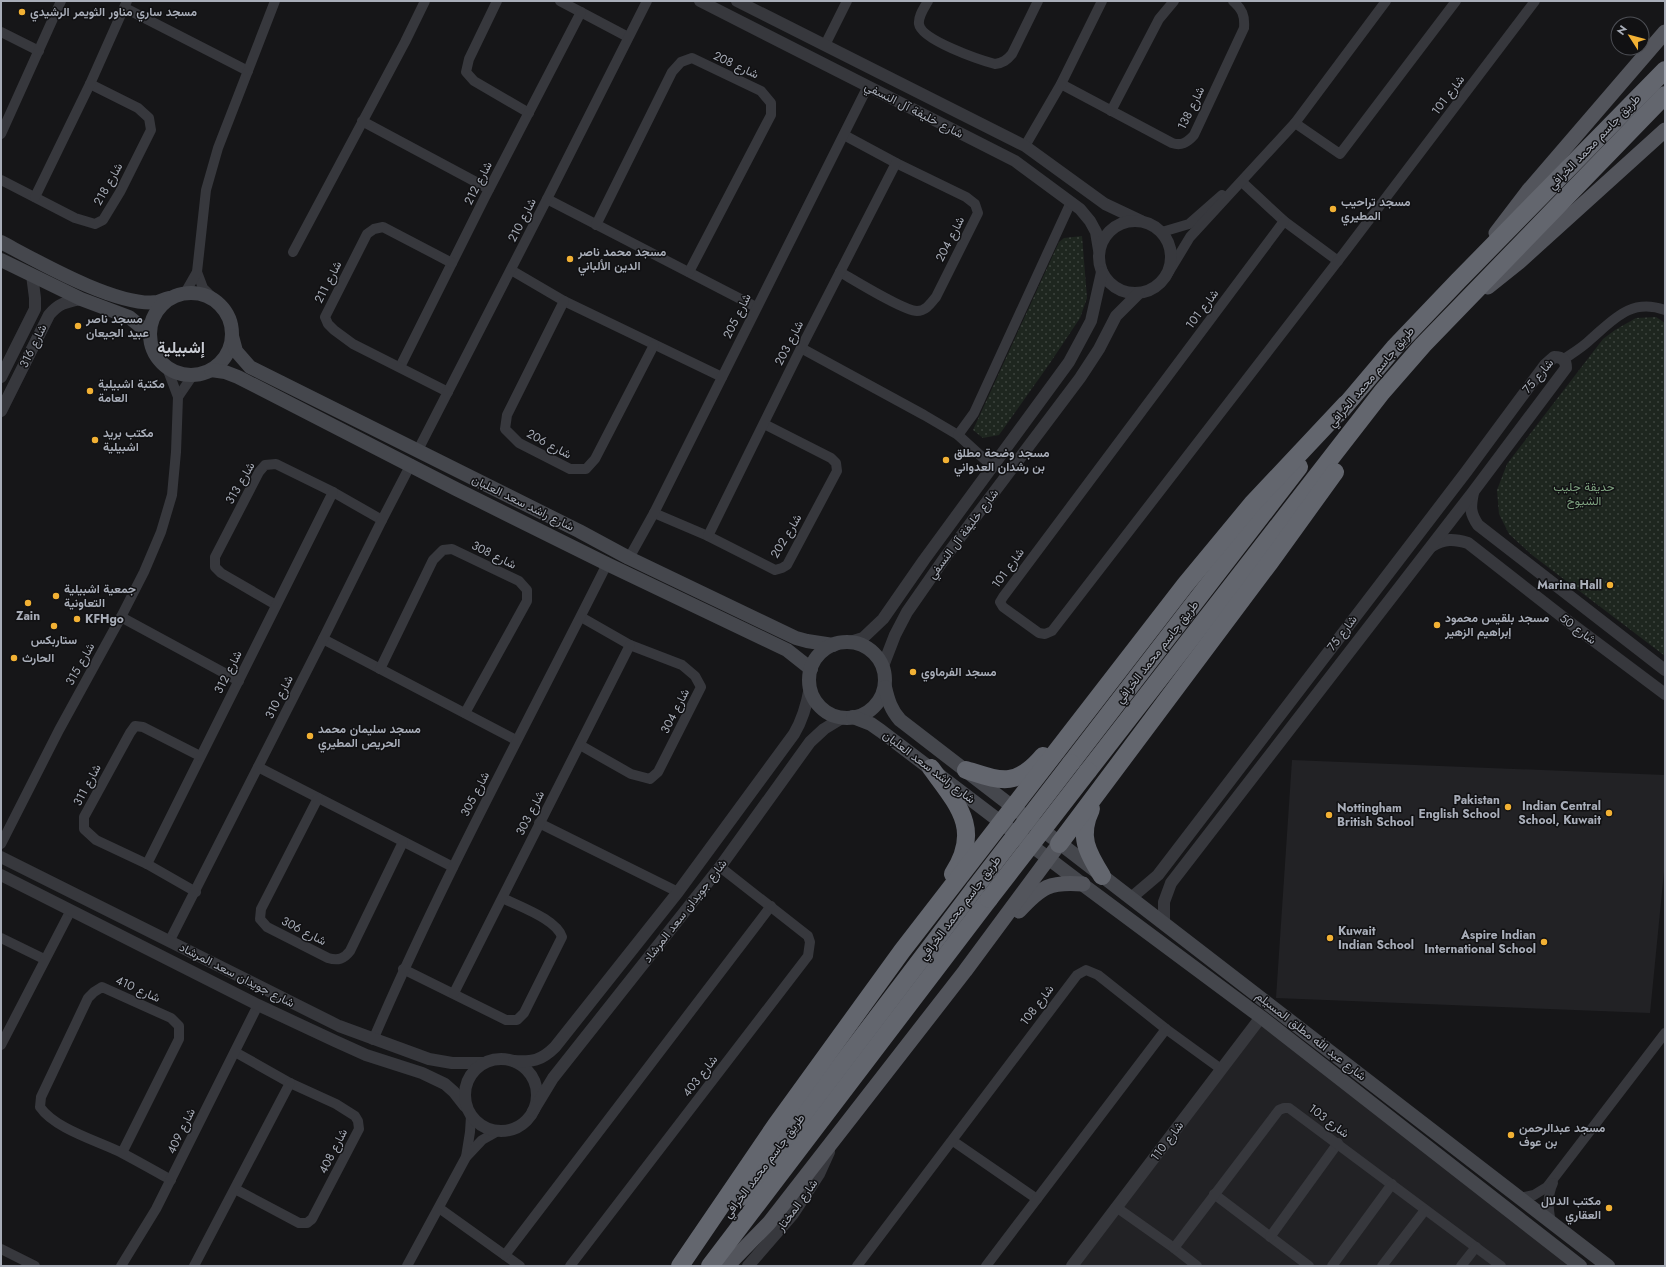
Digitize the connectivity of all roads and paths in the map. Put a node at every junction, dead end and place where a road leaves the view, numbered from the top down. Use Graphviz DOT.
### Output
graph roads {
  1 [pos="61,1"];
  2 [pos="275,1"];
  3 [pos="425,1"];
  4 [pos="497,1"];
  5 [pos="560,1"];
  6 [pos="647,1"];
  7 [pos="700,1"];
  8 [pos="847,1"];
  9 [pos="928,1"];
  10 [pos="1038,1"];
  11 [pos="1102,1"];
  12 [pos="1174,1"];
  13 [pos="1233,1"];
  14 [pos="1386,1"];
  15 [pos="1456,1"];
  16 [pos="1535,1"];
  17 [pos="740,2"];
  18 [pos="126,5"];
  19 [pos="581,12"];
  20 [pos="734,18"];
  21 [pos="1665,23"];
  22 [pos="1,32"];
  23 [pos="1665,32"];
  24 [pos="628,37"];
  25 [pos="824,46"];
  26 [pos="39,51"];
  27 [pos="1665,70"];
  28 [pos="248,71"];
  29 [pos="90,84"];
  30 [pos="1061,84"];
  31 [pos="868,86"];
  32 [pos="1665,95"];
  33 [pos="1602,105"];
  34 [pos="1111,111"];
  35 [pos="529,113"];
  36 [pos="362,121"];
  37 [pos="975,122"];
  38 [pos="1295,123"];
  39 [pos="1665,130"];
  40 [pos="1,134"];
  41 [pos="844,135"];
  42 [pos="967,137"];
  43 [pos="1025,146"];
  44 [pos="896,163"];
  45 [pos="1,180"];
  46 [pos="1242,182"];
  47 [pos="489,189"];
  48 [pos="35,197"];
  49 [pos="547,199"];
  50 [pos="1071,202"];
  51 [pos="1141,221"];
  52 [pos="1284,221"];
  53 [pos="596,225"];
  54 [pos="1162,232"];
  55 [pos="1,242"];
  56 [pos="1099,250"];
  57 [pos="293,252"];
  58 [pos="1,260"];
  59 [pos="1338,261"];
  60 [pos="452,263"];
  61 [pos="510,270"];
  62 [pos="197,272"];
  63 [pos="689,272"];
  64 [pos="840,272"];
  65 [pos="1102,272"];
  66 [pos="32,275"];
  67 [pos="1166,275"];
  68 [pos="1458,281"];
  69 [pos="1139,294"];
  70 [pos="178,295"];
  71 [pos="81,299"];
  72 [pos="216,301"];
  73 [pos="564,301"];
  74 [pos="756,307"];
  75 [pos="35,310"];
  76 [pos="1665,310"];
  77 [pos="49,316"];
  78 [pos="1449,318"];
  79 [pos="150,334"];
  80 [pos="232,336"];
  81 [pos="654,345"];
  82 [pos="800,348"];
  83 [pos="1564,359"];
  84 [pos="400,367"];
  85 [pos="167,368"];
  86 [pos="211,370"];
  87 [pos="194,375"];
  88 [pos="1,377"];
  89 [pos="722,377"];
  90 [pos="448,392"];
  91 [pos="1382,392"];
  92 [pos="178,397"];
  93 [pos="1346,404"];
  94 [pos="1,411"];
  95 [pos="764,424"];
  96 [pos="958,435"];
  97 [pos="418,450"];
  98 [pos="411,464"];
  99 [pos="993,467"];
  100 [pos="1466,472"];
  101 [pos="463,474"];
  102 [pos="1480,482"];
  103 [pos="456,489"];
  104 [pos="333,492"];
  105 [pos="1473,492"];
  106 [pos="654,513"];
  107 [pos="382,520"];
  108 [pos="578,530"];
  109 [pos="708,536"];
  110 [pos="570,544"];
  111 [pos="934,545"];
  112 [pos="1429,548"];
  113 [pos="946,556"];
  114 [pos="629,558"];
  115 [pos="924,560"];
  116 [pos="607,564"];
  117 [pos="937,569"];
  118 [pos="1510,575"];
  119 [pos="1568,596"];
  120 [pos="276,605"];
  121 [pos="121,617"];
  122 [pos="580,617"];
  123 [pos="1150,632"];
  124 [pos="323,640"];
  125 [pos="850,642"];
  126 [pos="630,645"];
  127 [pos="833,645"];
  128 [pos="882,666"];
  129 [pos="380,669"];
  130 [pos="811,670"];
  131 [pos="1665,670"];
  132 [pos="239,681"];
  133 [pos="810,687"];
  134 [pos="884,687"];
  135 [pos="1665,694"];
  136 [pos="465,713"];
  137 [pos="847,718"];
  138 [pos="516,740"];
  139 [pos="580,745"];
  140 [pos="200,756"];
  141 [pos="258,767"];
  142 [pos="931,768"];
  143 [pos="966,770"];
  144 [pos="1228,782"];
  145 [pos="1101,790"];
  146 [pos="1241,792"];
  147 [pos="318,798"];
  148 [pos="1013,808"];
  149 [pos="539,823"];
  150 [pos="1002,823"];
  151 [pos="403,842"];
  152 [pos="1,844"];
  153 [pos="1059,844"];
  154 [pos="1,857"];
  155 [pos="1048,858"];
  156 [pos="147,864"];
  157 [pos="453,867"];
  158 [pos="720,867"];
  159 [pos="1,875"];
  160 [pos="1102,876"];
  161 [pos="1083,884"];
  162 [pos="196,892"];
  163 [pos="678,892"];
  164 [pos="503,898"];
  165 [pos="1131,898"];
  166 [pos="771,906"];
  167 [pos="71,910"];
  168 [pos="1164,923"];
  169 [pos="1,938"];
  170 [pos="170,940"];
  171 [pos="1200,950"];
  172 [pos="902,951"];
  173 [pos="44,959"];
  174 [pos="1190,963"];
  175 [pos="403,969"];
  176 [pos="965,971"];
  177 [pos="454,993"];
  178 [pos="258,1005"];
  179 [pos="1261,1016"];
  180 [pos="1166,1029"];
  181 [pos="1665,1033"];
  182 [pos="373,1040"];
  183 [pos="1,1045"];
  184 [pos="235,1052"];
  185 [pos="514,1060"];
  186 [pos="483,1063"];
  187 [pos="1221,1069"];
  188 [pos="290,1083"];
  189 [pos="468,1111"];
  190 [pos="534,1111"];
  191 [pos="1424,1124"];
  192 [pos="498,1132"];
  193 [pos="1413,1136"];
  194 [pos="1441,1137"];
  195 [pos="835,1138"];
  196 [pos="953,1141"];
  197 [pos="1338,1143"];
  198 [pos="1432,1150"];
  199 [pos="122,1153"];
  200 [pos="466,1157"];
  201 [pos="1556,1176"];
  202 [pos="171,1180"];
  203 [pos="1392,1184"];
  204 [pos="235,1189"];
  205 [pos="1214,1194"];
  206 [pos="1520,1198"];
  207 [pos="1037,1199"];
  208 [pos="1116,1207"];
  209 [pos="439,1208"];
  210 [pos="1425,1210"];
  211 [pos="1551,1222"];
  212 [pos="1270,1237"];
  213 [pos="1476,1247"];
  214 [pos="1174,1248"];
  215 [pos="1,1249"];
  216 [pos="505,1255"];
  217 [pos="196,1265"];
  218 [pos="35,1266"];
  219 [pos="121,1266"];
  220 [pos="407,1266"];
  221 [pos="520,1266"];
  222 [pos="570,1266"];
  223 [pos="680,1266"];
  224 [pos="688,1266"];
  225 [pos="710,1266"];
  226 [pos="727,1266"];
  227 [pos="748,1266"];
  228 [pos="857,1266"];
  229 [pos="986,1266"];
  230 [pos="1072,1266"];
  231 [pos="1197,1266"];
  232 [pos="1309,1266"];
  233 [pos="1332,1266"];
  234 [pos="1382,1266"];
  235 [pos="1461,1266"];
  236 [pos="1501,1266"];
  237 [pos="1580,1266"];
  238 [pos="1608,1266"];
  1 -- 26 [label="street"];
  2 -- 28 [label="street"];
  3 -- 36 [label="street"];
  4 -- 35 [label="street"];
  5 -- 19 [label="street"];
  6 -- 24 [label="street, شارع 210"];
  7 -- 20 [label="street, شارع خليفة آل النسفي"];
  8 -- 25 [label="street"];
  9 -- 10 [label="street"];
  11 -- 30 [label="street"];
  12 -- 34 [label="street"];
  13 -- 34 [label="street, شارع 138"];
  14 -- 38 [label="street"];
  15 -- 38 [label="street"];
  16 -- 59 [label="street, شارع 101"];
  17 -- 20 [label="street"];
  17 -- 25 [label="street, شارع خليفة آل النسفي"];
  18 -- 28 [label="street"];
  18 -- 29 [label="street"];
  19 -- 24 [label="street"];
  19 -- 35 [label="street, شارع 212"];
  20 -- 31 [label="street, شارع خليفة آل النسفي"];
  21 -- 33 [label="main road"];
  22 -- 26 [label="street"];
  23 -- 33 [label="main road"];
  24 -- 49 [label="street, شارع 210"];
  25 -- 37 [label="street, شارع خليفة آل النسفي"];
  26 -- 40 [label="street"];
  27 -- 68 [label="highway, طريق جاسم محمد الخرافي"];
  28 -- 62 [label="street"];
  29 -- 48 [label="street"];
  29 -- 48 [label="street, شارع 218"];
  30 -- 34 [label="street, شارع 138"];
  30 -- 43 [label="street"];
  31 -- 41 [label="street, شارع 205"];
  31 -- 42 [label="street, شارع خليفة آل النسفي"];
  32 -- 78 [label="highway, طريق جاسم محمد الخرافي"];
  33 -- 68 [label="main road"];
  35 -- 47 [label="street, شارع 212"];
  36 -- 47 [label="street"];
  36 -- 57 [label="street"];
  37 -- 42 [label="street"];
  37 -- 43 [label="street, شارع خليفة آل النسفي"];
  38 -- 46 [label="street"];
  39 -- 78 [label="main road"];
  41 -- 44 [label="street, شارع 204"];
  41 -- 74 [label="street, شارع 205"];
  42 -- 50 [label="street, شارع خليفة آل النسفي"];
  43 -- 51 [label="street, شارع خليفة آل النسفي"];
  44 -- 64 [label="street, شارع 203"];
  44 -- 64 [label="street, شارع 204"];
  45 -- 48 [label="street, شارع 218"];
  46 -- 52 [label="street"];
  46 -- 54 [label="street"];
  46 -- 67 [label="street"];
  47 -- 60 [label="street, شارع 212"];
  49 -- 53 [label="street"];
  49 -- 61 [label="street, شارع 210"];
  50 -- 56 [label="street, شارع خليفة آل النسفي"];
  50 -- 96 [label="street"];
  51 -- 54 [label="street"];
  51 -- 56 [label="street"];
  52 -- 59 [label="street"];
  52 -- 59 [label="street, شارع 101"];
  53 -- 63 [label="street"];
  53 -- 63 [label="street, شارع 208"];
  54 -- 67 [label="street"];
  55 -- 70 [label="main road"];
  56 -- 65 [label="street"];
  58 -- 66 [label="main road"];
  60 -- 84 [label="street, شارع 212"];
  60 -- 84 [label="street, شارع 211"];
  61 -- 73 [label="street"];
  61 -- 90 [label="street, شارع 210"];
  62 -- 70 [label="street"];
  62 -- 72 [label="street"];
  63 -- 74 [label="street"];
  64 -- 82 [label="street, شارع 203"];
  65 -- 69 [label="street"];
  65 -- 99 [label="street, شارع خليفة آل النسفي"];
  66 -- 71 [label="main road"];
  66 -- 75 [label="street, شارع 316"];
  67 -- 69 [label="street"];
  68 -- 93 [label="highway, طريق جاسم محمد الخرافي"];
  69 -- 113 [label="street, شارع خليفة آل النسفي"];
  70 -- 72 [label="main road"];
  70 -- 79 [label="main road"];
  71 -- 77 [label="street, شارع 316"];
  71 -- 79 [label="main road"];
  72 -- 80 [label="main road"];
  73 -- 81 [label="street"];
  73 -- 81 [label="street, شارع 206"];
  74 -- 89 [label="street, شارع 205"];
  75 -- 77 [label="street"];
  75 -- 88 [label="street, شارع 316"];
  76 -- 83 [label="street"];
  77 -- 94 [label="street, شارع 316"];
  78 -- 91 [label="highway, طريق جاسم محمد الخرافي"];
  79 -- 85 [label="main road"];
  80 -- 86 [label="main road"];
  80 -- 97 [label="main road, شارع راشد سعد العلبان"];
  81 -- 89 [label="street"];
  82 -- 95 [label="street, شارع 203"];
  82 -- 96 [label="street"];
  83 -- 100 [label="street, شارع 75"];
  83 -- 102 [label="street, شارع 75"];
  84 -- 90 [label="street, شارع 211"];
  85 -- 87 [label="main road"];
  85 -- 92 [label="street, شارع 315"];
  86 -- 87 [label="main road"];
  86 -- 98 [label="main road, شارع راشد سعد العلبان"];
  87 -- 92 [label="street"];
  89 -- 106 [label="street, شارع 205"];
  90 -- 97 [label="street, شارع 210"];
  91 -- 145 [label="highway"];
  91 -- 225 [label="highway, طريق جاسم محمد الخرافي, bridge"];
  92 -- 121 [label="street, شارع 315"];
  93 -- 123 [label="highway"];
  93 -- 224 [label="highway, طريق جاسم محمد الخرافي, bridge"];
  95 -- 109 [label="street, شارع 203"];
  95 -- 109 [label="street, شارع 202"];
  96 -- 99 [label="street"];
  97 -- 101 [label="main road, شارع راشد سعد العلبان"];
  98 -- 103 [label="main road, شارع راشد سعد العلبان"];
  98 -- 107 [label="street, شارع 310"];
  99 -- 111 [label="street, شارع خليفة آل النسفي"];
  100 -- 102 [label="street"];
  100 -- 144 [label="street, شارع 75"];
  101 -- 103 [label="main road"];
  101 -- 108 [label="main road, شارع راشد سعد العلبان"];
  102 -- 105 [label="street, شارع 75"];
  103 -- 110 [label="main road, شارع راشد سعد العلبان"];
  104 -- 107 [label="street, شارع 313"];
  104 -- 120 [label="street, شارع 312"];
  104 -- 120 [label="street, شارع 313"];
  105 -- 112 [label="street, شارع 75"];
  105 -- 119 [label="street, شارع 50"];
  106 -- 109 [label="street, شارع 202"];
  106 -- 114 [label="street, شارع 205"];
  107 -- 124 [label="street, شارع 310"];
  108 -- 110 [label="main road"];
  108 -- 114 [label="main road, شارع راشد سعد العلبان"];
  110 -- 116 [label="main road, شارع راشد سعد العلبان"];
  111 -- 113 [label="street"];
  111 -- 115 [label="street, شارع خليفة آل النسفي"];
  112 -- 118 [label="street, شارع 50"];
  112 -- 146 [label="street, شارع 75"];
  113 -- 117 [label="street, شارع خليفة آل النسفي"];
  114 -- 127 [label="main road, شارع راشد سعد العلبان"];
  115 -- 117 [label="street"];
  115 -- 125 [label="street, شارع خليفة آل النسفي"];
  116 -- 122 [label="street, شارع 305"];
  116 -- 130 [label="main road, شارع راشد سعد العلبان"];
  117 -- 128 [label="street, شارع خليفة آل النسفي"];
  118 -- 119 [label="street"];
  118 -- 135 [label="street, شارع 50"];
  119 -- 131 [label="street, شارع 50"];
  120 -- 132 [label="street, شارع 312"];
  121 -- 132 [label="street"];
  121 -- 152 [label="street, شارع 315"];
  122 -- 126 [label="street, شارع 304"];
  122 -- 138 [label="street, شارع 305"];
  123 -- 143 [label="highway"];
  123 -- 148 [label="highway"];
  124 -- 129 [label="street"];
  124 -- 141 [label="street, شارع 310"];
  125 -- 127 [label="main road"];
  125 -- 128 [label="main road"];
  126 -- 139 [label="street, شارع 303"];
  126 -- 139 [label="street, شارع 304"];
  127 -- 130 [label="main road"];
  128 -- 134 [label="main road"];
  129 -- 136 [label="street"];
  129 -- 136 [label="street, شارع 308"];
  130 -- 133 [label="main road"];
  132 -- 140 [label="street, شارع 312"];
  133 -- 137 [label="main road"];
  133 -- 163 [label="street, شارع جويدان سعد المرشاد"];
  134 -- 137 [label="main road"];
  134 -- 143 [label="main road, شارع راشد سعد العلبان"];
  136 -- 138 [label="street"];
  137 -- 142 [label="main road, شارع راشد سعد العلبان"];
  137 -- 158 [label="street, شارع جويدان سعد المرشاد"];
  138 -- 157 [label="street, شارع 305"];
  139 -- 149 [label="street, شارع 303"];
  140 -- 156 [label="street, شارع 312"];
  140 -- 156 [label="street, شارع 311"];
  141 -- 147 [label="street"];
  141 -- 162 [label="street, شارع 310"];
  142 -- 150 [label="main road, شارع راشد سعد العلبان"];
  142 -- 172 [label="highway"];
  143 -- 148 [label="main road, شارع راشد سعد العلبان"];
  144 -- 146 [label="street"];
  144 -- 165 [label="street, شارع 75"];
  145 -- 153 [label="highway"];
  145 -- 160 [label="highway"];
  146 -- 168 [label="street, شارع 75"];
  147 -- 151 [label="street"];
  147 -- 151 [label="street, شارع 306"];
  148 -- 150 [label="highway"];
  148 -- 153 [label="main road, شارع عبد الله مطلق المسيلم"];
  149 -- 163 [label="street"];
  149 -- 164 [label="street, شارع 303"];
  150 -- 155 [label="main road, شارع عبد الله مطلق المسيلم"];
  150 -- 172 [label="highway"];
  151 -- 157 [label="street"];
  153 -- 155 [label="main road"];
  153 -- 160 [label="main road, شارع عبد الله مطلق المسيلم"];
  154 -- 170 [label="street, شارع جويدان سعد المرشاد"];
  155 -- 161 [label="main road, شارع عبد الله مطلق المسيلم"];
  155 -- 176 [label="main road"];
  156 -- 162 [label="street, شارع 311"];
  157 -- 175 [label="street, شارع 305"];
  158 -- 166 [label="street, شارع 403"];
  158 -- 190 [label="street, شارع جويدان سعد المرشاد"];
  159 -- 167 [label="street, شارع جويدان سعد المرشاد"];
  160 -- 165 [label="main road, شارع عبد الله مطلق المسيلم"];
  161 -- 174 [label="main road, شارع عبد الله مطلق المسيلم"];
  161 -- 176 [label="main road"];
  162 -- 170 [label="street, شارع 310"];
  163 -- 185 [label="street, شارع جويدان سعد المرشاد"];
  164 -- 177 [label="street, شارع 303"];
  164 -- 177 [label="street"];
  165 -- 168 [label="main road, شارع عبد الله مطلق المسيلم"];
  166 -- 216 [label="street"];
  166 -- 222 [label="street, شارع 403"];
  167 -- 173 [label="street"];
  167 -- 178 [label="street, شارع جويدان سعد المرشاد"];
  168 -- 171 [label="main road, شارع عبد الله مطلق المسيلم"];
  169 -- 173 [label="street"];
  170 -- 182 [label="street, شارع جويدان سعد المرشاد"];
  171 -- 174 [label="main road"];
  171 -- 191 [label="main road, شارع عبد الله مطلق المسيلم"];
  172 -- 223 [label="highway"];
  173 -- 183 [label="street"];
  174 -- 179 [label="main road, شارع عبد الله مطلق المسيلم"];
  175 -- 177 [label="street"];
  175 -- 182 [label="street, شارع 305"];
  176 -- 195 [label="main road"];
  178 -- 184 [label="street, شارع 409"];
  178 -- 189 [label="street, شارع جويدان سعد المرشاد"];
  179 -- 187 [label="street, شارع 110"];
  179 -- 193 [label="main road, شارع عبد الله مطلق المسيلم"];
  180 -- 187 [label="street, شارع 108"];
  180 -- 196 [label="street, شارع 108"];
  180 -- 207 [label="street"];
  181 -- 201 [label="street"];
  182 -- 186 [label="street, شارع جويدان سعد المرشاد"];
  184 -- 188 [label="street, شارع 408"];
  184 -- 202 [label="street, شارع 409"];
  185 -- 186 [label="street"];
  185 -- 190 [label="street"];
  186 -- 189 [label="street"];
  187 -- 208 [label="street, شارع 110"];
  188 -- 204 [label="street"];
  188 -- 204 [label="street, شارع 408"];
  189 -- 192 [label="street"];
  189 -- 200 [label="street"];
  190 -- 192 [label="street"];
  191 -- 193 [label="main road"];
  191 -- 194 [label="main road, شارع عبد الله مطلق المسيلم"];
  192 -- 200 [label="street"];
  193 -- 198 [label="main road, شارع عبد الله مطلق المسيلم"];
  194 -- 198 [label="main road"];
  194 -- 206 [label="main road, شارع عبد الله مطلق المسيلم"];
  195 -- 226 [label="main road"];
  195 -- 227 [label="street, شارع المختار"];
  196 -- 207 [label="street"];
  196 -- 228 [label="street, شارع 108"];
  197 -- 203 [label="street, شارع 103"];
  197 -- 205 [label="street, شارع 103"];
  197 -- 212 [label="street"];
  198 -- 237 [label="main road, شارع عبد الله مطلق المسيلم"];
  199 -- 199 [label="street, شارع 410"];
  199 -- 202 [label="street, شارع 410"];
  200 -- 209 [label="street"];
  201 -- 206 [label="street"];
  201 -- 211 [label="street"];
  202 -- 219 [label="street, شارع 409"];
  203 -- 210 [label="street, شارع 103"];
  203 -- 233 [label="street"];
  204 -- 217 [label="street"];
  205 -- 212 [label="street"];
  205 -- 214 [label="street, شارع 103"];
  206 -- 211 [label="main road, شارع عبد الله مطلق المسيلم"];
  207 -- 229 [label="street"];
  208 -- 214 [label="street"];
  208 -- 230 [label="street, شارع 110"];
  209 -- 216 [label="street"];
  209 -- 220 [label="street"];
  210 -- 213 [label="street, شارع 103"];
  210 -- 234 [label="street"];
  211 -- 238 [label="main road, شارع عبد الله مطلق المسيلم"];
  212 -- 232 [label="street"];
  213 -- 235 [label="street"];
  213 -- 236 [label="street, شارع 103"];
  214 -- 231 [label="street"];
  215 -- 218 [label="street"];
  216 -- 221 [label="street"];
}
